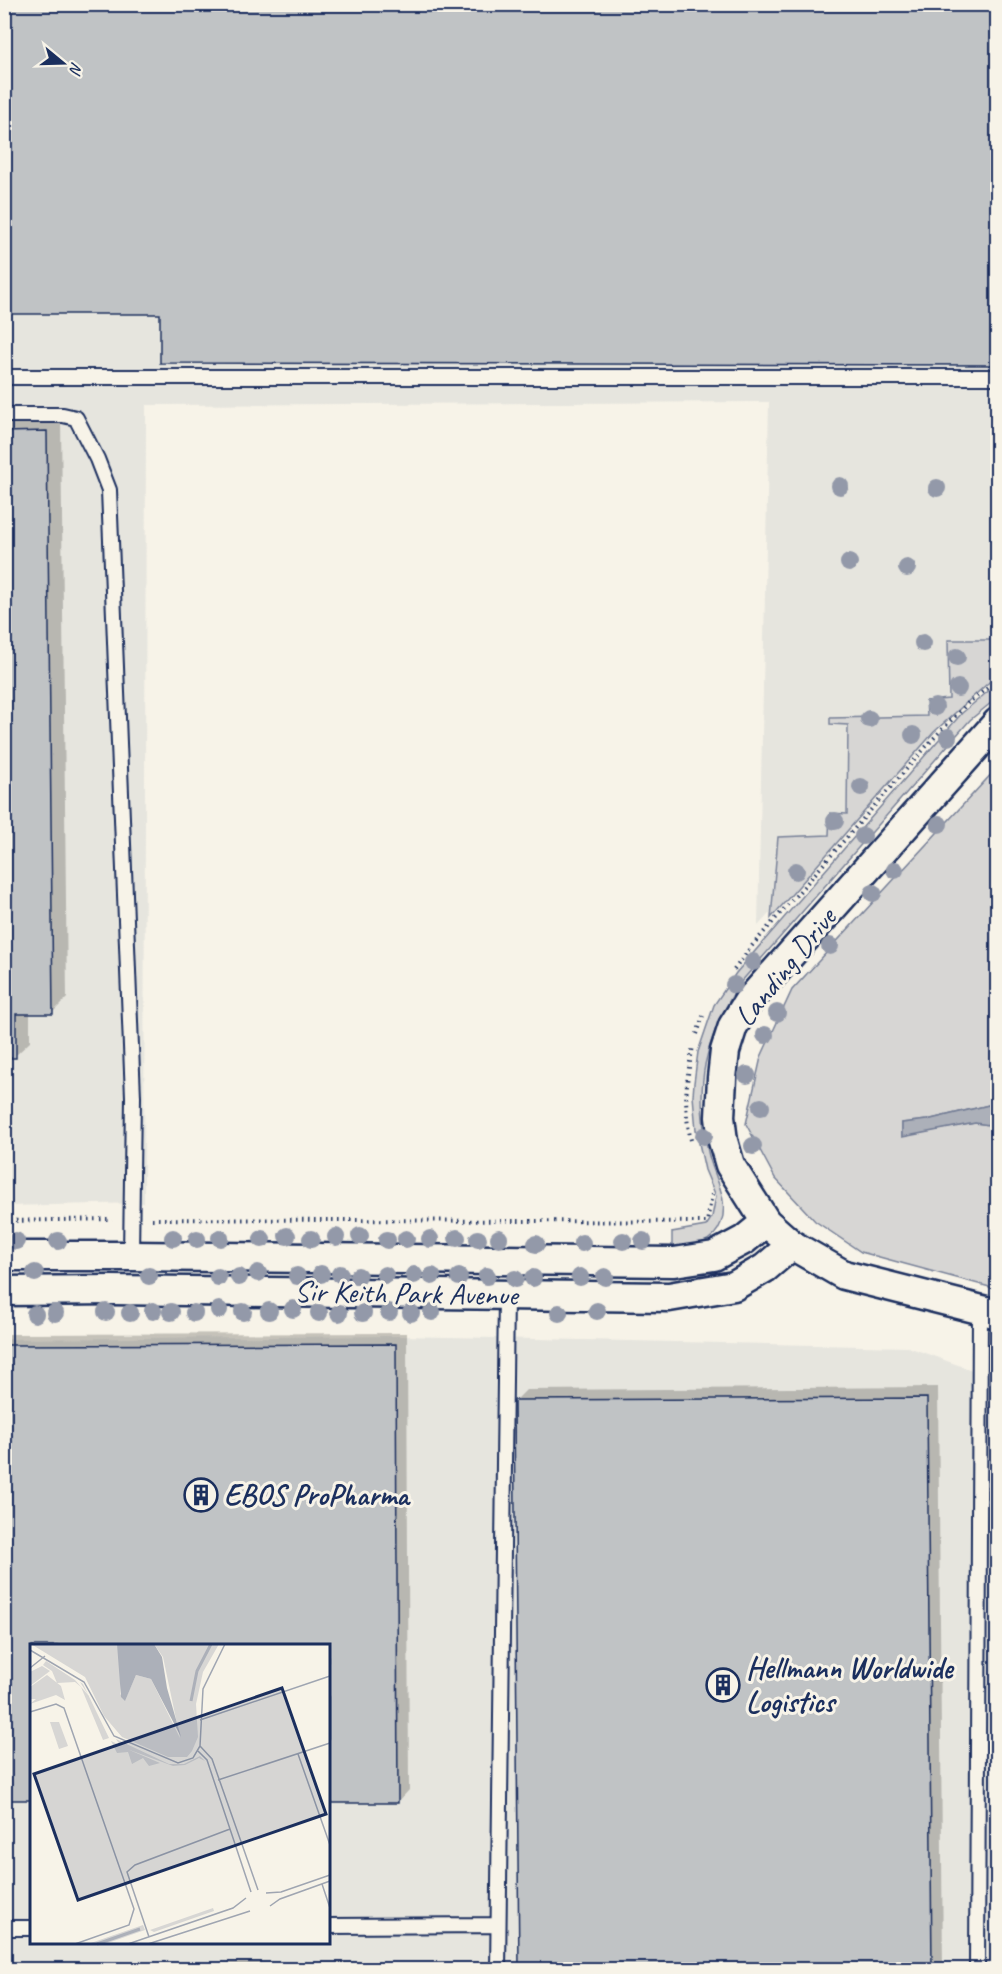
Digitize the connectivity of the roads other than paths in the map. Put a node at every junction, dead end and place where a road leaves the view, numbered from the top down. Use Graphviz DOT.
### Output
graph roads {
  1 [pos="4,377"];
  2 [pos="998,377"];
  3 [pos="4,415"];
  4 [pos="998,722"];
  5 [pos="766,1222"];
  6 [pos="792,1245"];
  7 [pos="4,1256"];
  8 [pos="131,1256"];
  9 [pos="4,1290"];
  10 [pos="506,1295"];
  11 [pos="989,1312"];
  12 [pos="497,1925"];
  13 [pos="330,1926"];
  14 [pos="4,1928"];
  15 [pos="30,1928"];
  16 [pos="498,1970"];
  17 [pos="978,1970"];
  1 -- 2 [label="lane"];
  3 -- 8 [label="lane"];
  4 -- 5 [label="street, Landing Drive"];
  5 -- 6 [label="street, Landing Drive"];
  5 -- 8 [label="street, Sir Keith Park Avenue"];
  6 -- 10 [label="street, Sir Keith Park Avenue"];
  6 -- 11 [label="street, Landing Drive"];
  7 -- 8 [label="street, Sir Keith Park Avenue"];
  9 -- 10 [label="street, Sir Keith Park Avenue"];
  10 -- 12 [label="lane"];
  11 -- 17 [label="lane"];
  12 -- 13 [label="lane"];
  12 -- 16 [label="lane"];
  14 -- 15 [label="lane"];
}
